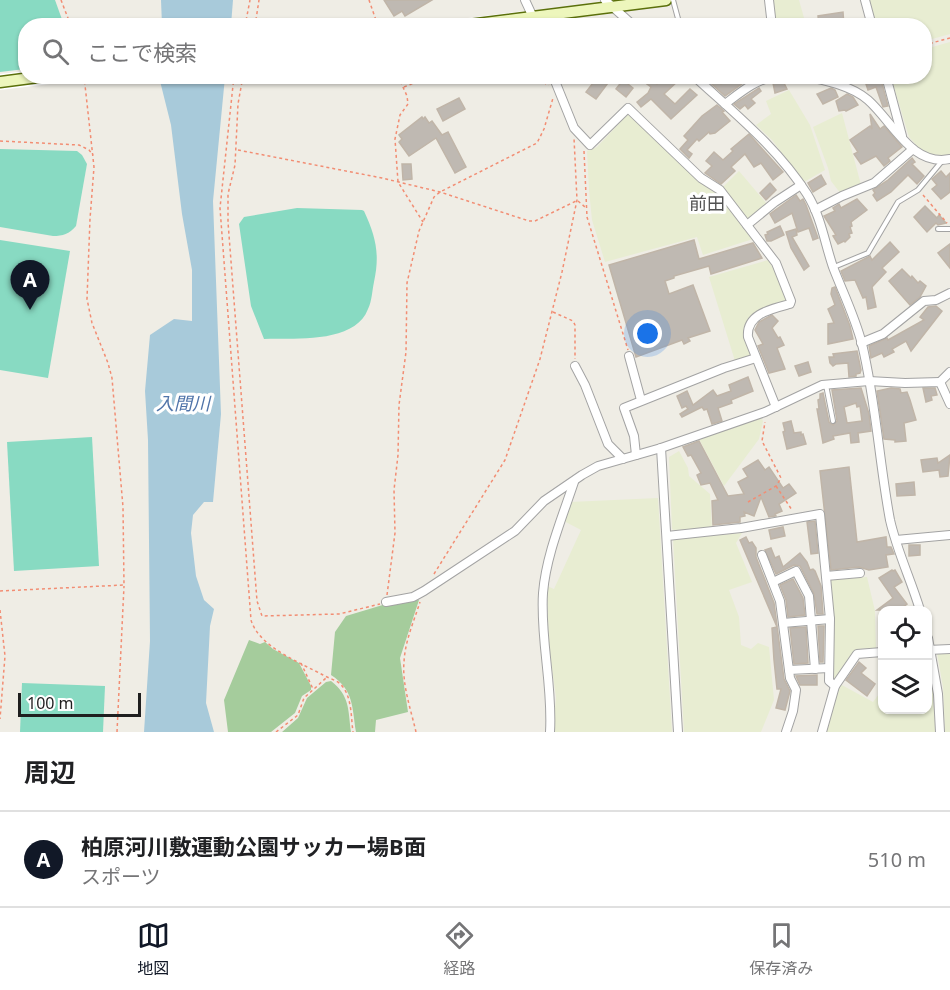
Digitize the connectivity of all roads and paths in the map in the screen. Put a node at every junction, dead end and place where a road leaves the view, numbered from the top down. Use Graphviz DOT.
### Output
graph roads {
  1 [pos="61,0"];
  2 [pos="250,0"];
  3 [pos="259,0"];
  4 [pos="369,0"];
  5 [pos="525,0"];
  6 [pos="666,0"];
  7 [pos="673,0"];
  8 [pos="769,0"];
  9 [pos="865,0"];
  10 [pos="609,4"];
  11 [pos="68,18"];
  12 [pos="247,18"];
  13 [pos="256,18"];
  14 [pos="375,18"];
  15 [pos="530,18"];
  16 [pos="541,18"];
  17 [pos="625,18"];
  18 [pos="678,18"];
  19 [pos="771,18"];
  20 [pos="870,18"];
  21 [pos="950,38"];
  22 [pos="932,43"];
  23 [pos="18,80"];
  24 [pos="0,82"];
  25 [pos="85,84"];
  26 [pos="233,84"];
  27 [pos="242,84"];
  28 [pos="402,84"];
  29 [pos="411,84"];
  30 [pos="703,84"];
  31 [pos="753,84"];
  32 [pos="837,84"];
  33 [pos="888,84"];
  34 [pos="556,86"];
  35 [pos="403,87"];
  36 [pos="724,104"];
  37 [pos="574,128"];
  38 [pos="903,139"];
  39 [pos="0,141"];
  40 [pos="590,145"];
  41 [pos="913,149"];
  42 [pos="236,150"];
  43 [pos="94,156"];
  44 [pos="946,160"];
  45 [pos="398,182"];
  46 [pos="801,185"];
  47 [pos="918,190"];
  48 [pos="440,192"];
  49 [pos="577,200"];
  50 [pos="585,207"];
  51 [pos="815,210"];
  52 [pos="423,222"];
  53 [pos="747,225"];
  54 [pos="950,227"];
  55 [pos="938,229"];
  56 [pos="834,267"];
  57 [pos="950,294"];
  58 [pos="552,311"];
  59 [pos="861,343"];
  60 [pos="629,356"];
  61 [pos="756,358"];
  62 [pos="575,366"];
  63 [pos="950,372"];
  64 [pos="869,381"];
  65 [pos="940,382"];
  66 [pos="826,385"];
  67 [pos="641,400"];
  68 [pos="950,404"];
  69 [pos="776,407"];
  70 [pos="765,412"];
  71 [pos="833,421"];
  72 [pos="661,448"];
  73 [pos="636,455"];
  74 [pos="622,459"];
  75 [pos="574,482"];
  76 [pos="776,486"];
  77 [pos="748,502"];
  78 [pos="794,519"];
  79 [pos="667,536"];
  80 [pos="950,536"];
  81 [pos="896,540"];
  82 [pos="762,555"];
  83 [pos="860,573"];
  84 [pos="826,576"];
  85 [pos="773,582"];
  86 [pos="124,585"];
  87 [pos="0,591"];
  88 [pos="424,591"];
  89 [pos="386,602"];
  90 [pos="919,606"];
  91 [pos="0,610"];
  92 [pos="830,619"];
  93 [pos="810,621"];
  94 [pos="783,623"];
  95 [pos="950,648"];
  96 [pos="932,650"];
  97 [pos="878,652"];
  98 [pos="931,660"];
  99 [pos="300,663"];
  100 [pos="830,668"];
  101 [pos="815,669"];
  102 [pos="789,670"];
  103 [pos="326,678"];
  104 [pos="835,686"];
  105 [pos="313,690"];
  106 [pos="0,719"];
  107 [pos="117,732"];
  108 [pos="276,732"];
  109 [pos="353,732"];
  110 [pos="416,732"];
  111 [pos="550,732"];
  112 [pos="678,732"];
  113 [pos="786,732"];
  114 [pos="822,732"];
  115 [pos="940,732"];
  1 -- 11 [label="path"];
  2 -- 12 [label="path"];
  3 -- 13 [label="path"];
  4 -- 14 [label="path"];
  5 -- 15 [label="street"];
  6 -- 10 [label="street"];
  7 -- 18 [label="lane"];
  8 -- 19 [label="street"];
  9 -- 20 [label="street"];
  10 -- 16 [label="street"];
  10 -- 17 [label="street"];
  21 -- 22 [label="path"];
  23 -- 24 [label="street"];
  25 -- 43 [label="path"];
  26 -- 99 [label="path"];
  27 -- 42 [label="path"];
  28 -- 35 [label="path"];
  29 -- 35 [label="path"];
  30 -- 36 [label="street"];
  31 -- 36 [label="street"];
  32 -- 38 [label="street"];
  33 -- 38 [label="street"];
  34 -- 37 [label="street"];
  34 -- 48 [label="path"];
  35 -- 45 [label="path"];
  36 -- 46 [label="street"];
  37 -- 40 [label="street"];
  37 -- 49 [label="path"];
  38 -- 41 [label="street"];
  39 -- 43 [label="path"];
  40 -- 50 [label="path"];
  40 -- 53 [label="street"];
  41 -- 44 [label="street"];
  41 -- 51 [label="street"];
  42 -- 45 [label="path"];
  42 -- 89 [label="path"];
  43 -- 86 [label="path"];
  44 -- 47 [label="lane"];
  45 -- 48 [label="path"];
  45 -- 52 [label="path"];
  46 -- 51 [label="street"];
  46 -- 53 [label="street"];
  47 -- 54 [label="path"];
  47 -- 56 [label="lane"];
  48 -- 49 [label="path"];
  48 -- 52 [label="path"];
  49 -- 50 [label="path"];
  49 -- 58 [label="path"];
  50 -- 60 [label="path"];
  51 -- 56 [label="street"];
  52 -- 89 [label="path"];
  53 -- 61 [label="street"];
  54 -- 55 [label="lane"];
  56 -- 59 [label="street"];
  57 -- 59 [label="street"];
  58 -- 62 [label="path"];
  58 -- 88 [label="path"];
  59 -- 64 [label="street"];
  60 -- 67 [label="street"];
  61 -- 67 [label="street"];
  61 -- 69 [label="street"];
  62 -- 74 [label="street"];
  63 -- 65 [label="street"];
  64 -- 65 [label="street"];
  64 -- 66 [label="street"];
  64 -- 81 [label="street"];
  65 -- 68 [label="street"];
  66 -- 69 [label="street"];
  66 -- 71 [label="lane"];
  67 -- 73 [label="street"];
  69 -- 70 [label="street"];
  70 -- 72 [label="street"];
  70 -- 76 [label="path"];
  72 -- 73 [label="street"];
  72 -- 79 [label="street"];
  73 -- 74 [label="street"];
  74 -- 75 [label="street"];
  75 -- 88 [label="street"];
  75 -- 111 [label="street"];
  76 -- 77 [label="path"];
  76 -- 78 [label="path"];
  78 -- 79 [label="street"];
  78 -- 84 [label="street"];
  79 -- 112 [label="street"];
  80 -- 81 [label="street"];
  81 -- 90 [label="street"];
  82 -- 85 [label="street"];
  83 -- 84 [label="street"];
  84 -- 92 [label="street"];
  85 -- 93 [label="street"];
  85 -- 94 [label="street"];
  86 -- 87 [label="path"];
  86 -- 107 [label="path"];
  88 -- 89 [label="street"];
  88 -- 110 [label="path"];
  91 -- 106 [label="path"];
  92 -- 93 [label="street"];
  92 -- 100 [label="street"];
  93 -- 94 [label="street"];
  93 -- 101 [label="street"];
  94 -- 102 [label="street"];
  95 -- 96 [label="street"];
  97 -- 104 [label="street"];
  98 -- 115 [label="street"];
  99 -- 103 [label="path"];
  99 -- 105 [label="path"];
  100 -- 101 [label="street"];
  100 -- 104 [label="street"];
  101 -- 102 [label="street"];
  102 -- 113 [label="street"];
  103 -- 105 [label="path"];
  103 -- 109 [label="path"];
  104 -- 114 [label="street"];
  105 -- 108 [label="path"];
}
